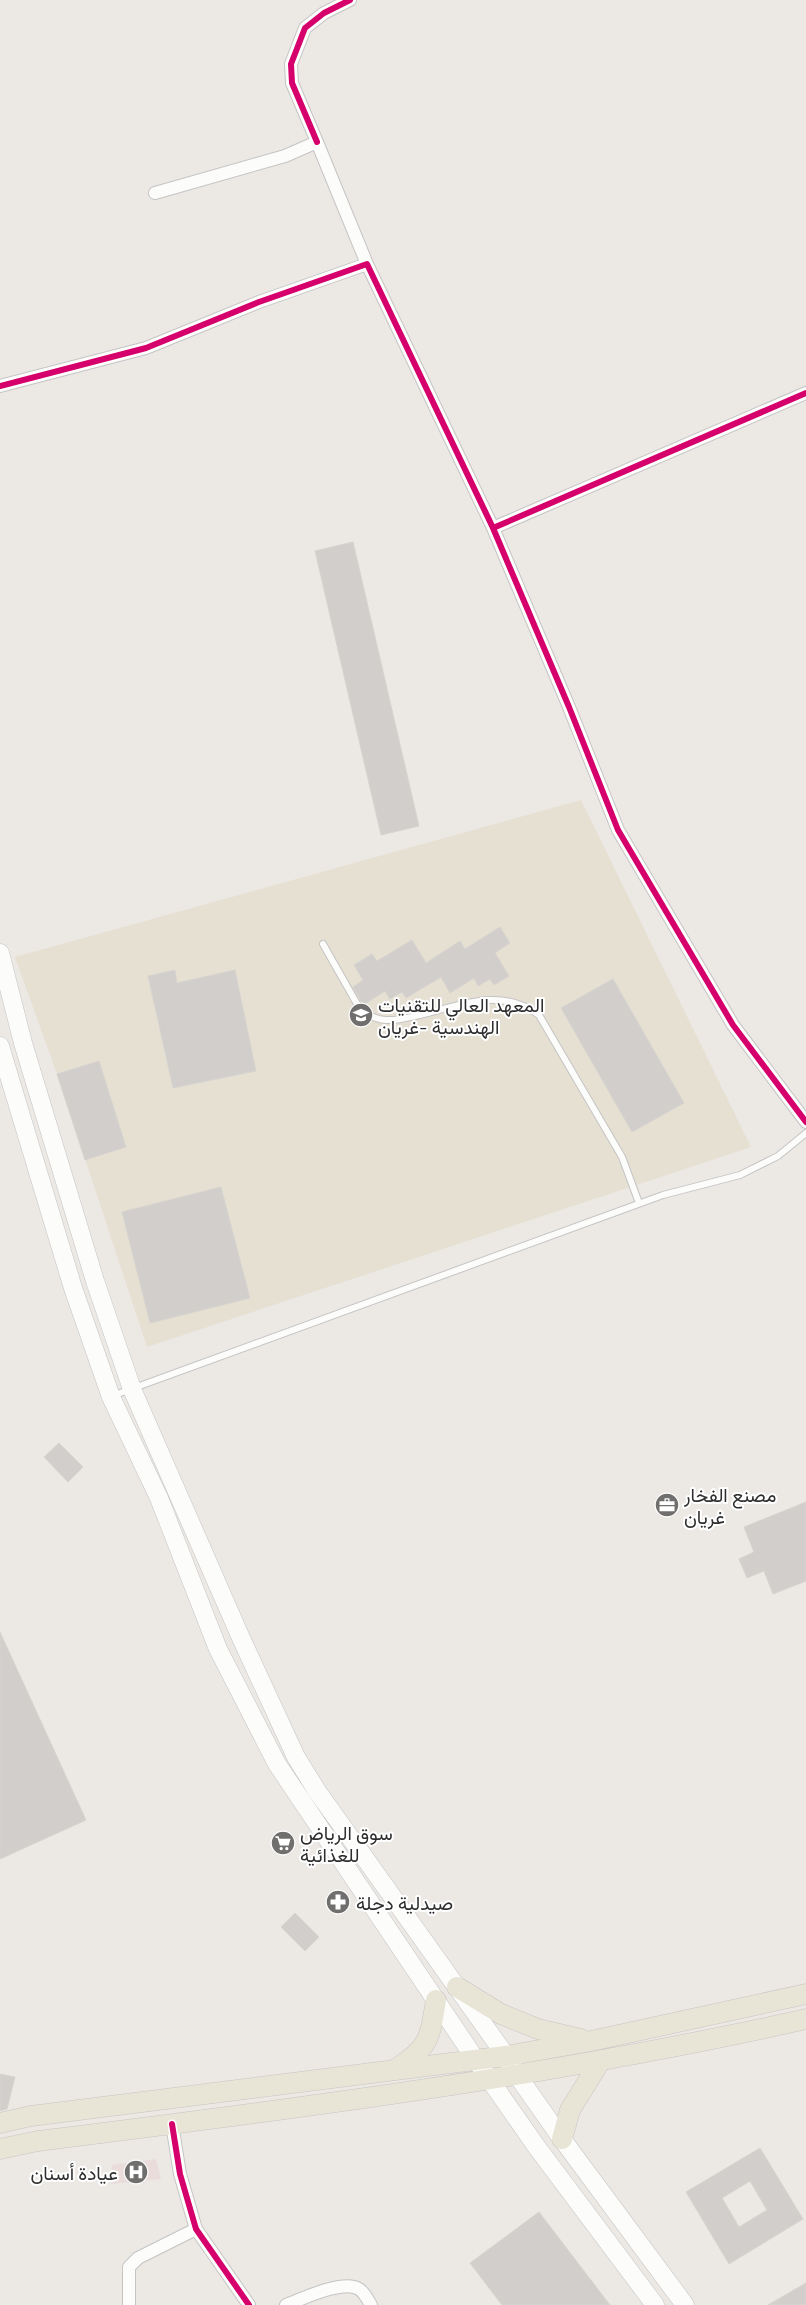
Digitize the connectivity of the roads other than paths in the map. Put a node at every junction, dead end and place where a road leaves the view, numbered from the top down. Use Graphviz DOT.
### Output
graph roads {
  1 [pos="350,0"];
  2 [pos="317,142"];
  3 [pos="155,193"];
  4 [pos="367,264"];
  5 [pos="0,386"];
  6 [pos="806,393"];
  7 [pos="493,528"];
  8 [pos="323,944"];
  9 [pos="0,953"];
  10 [pos="0,1046"];
  11 [pos="806,1122"];
  12 [pos="806,1133"];
  13 [pos="639,1203"];
  14 [pos="132,1389"];
  15 [pos="111,1397"];
  16 [pos="176,1492"];
  17 [pos="159,1498"];
  18 [pos="296,1757"];
  19 [pos="277,1764"];
  20 [pos="457,1988"];
  21 [pos="806,1994"];
  22 [pos="436,2000"];
  23 [pos="806,2019"];
  24 [pos="590,2041"];
  25 [pos="506,2056"];
  26 [pos="476,2060"];
  27 [pos="601,2060"];
  28 [pos="396,2070"];
  29 [pos="517,2075"];
  30 [pos="490,2080"];
  31 [pos="0,2123"];
  32 [pos="172,2124"];
  33 [pos="562,2139"];
  34 [pos="0,2149"];
  35 [pos="196,2229"];
  36 [pos="129,2305"];
  37 [pos="248,2305"];
  38 [pos="286,2305"];
  39 [pos="371,2305"];
  40 [pos="655,2305"];
  41 [pos="685,2305"];
  1 -- 2 [label="street"];
  2 -- 3 [label="street"];
  2 -- 4 [label="street"];
  4 -- 5 [label="street"];
  4 -- 7 [label="street"];
  6 -- 7 [label="street"];
  7 -- 11 [label="street"];
  8 -- 13 [label="lane"];
  9 -- 14 [label="main road"];
  10 -- 15 [label="main road"];
  12 -- 13 [label="lane"];
  13 -- 14 [label="lane"];
  14 -- 15 [label="lane"];
  14 -- 16 [label="main road"];
  15 -- 17 [label="main road"];
  16 -- 17 [label="main road"];
  16 -- 18 [label="main road"];
  17 -- 19 [label="main road"];
  18 -- 19 [label="main road"];
  18 -- 20 [label="main road"];
  19 -- 22 [label="main road"];
  20 -- 24 [label="main road"];
  20 -- 25 [label="main road"];
  21 -- 24 [label="main road"];
  22 -- 26 [label="main road"];
  22 -- 28 [label="main road"];
  23 -- 27 [label="main road"];
  24 -- 25 [label="main road"];
  25 -- 26 [label="main road"];
  25 -- 29 [label="main road"];
  26 -- 28 [label="main road"];
  26 -- 30 [label="main road"];
  27 -- 29 [label="main road"];
  27 -- 33 [label="main road"];
  28 -- 31 [label="main road"];
  29 -- 30 [label="main road"];
  29 -- 33 [label="main road"];
  30 -- 32 [label="main road"];
  30 -- 40 [label="main road"];
  32 -- 34 [label="main road"];
  32 -- 35 [label="street"];
  33 -- 41 [label="main road"];
  35 -- 36 [label="street"];
  35 -- 37 [label="street"];
  38 -- 39 [label="street"];
}
